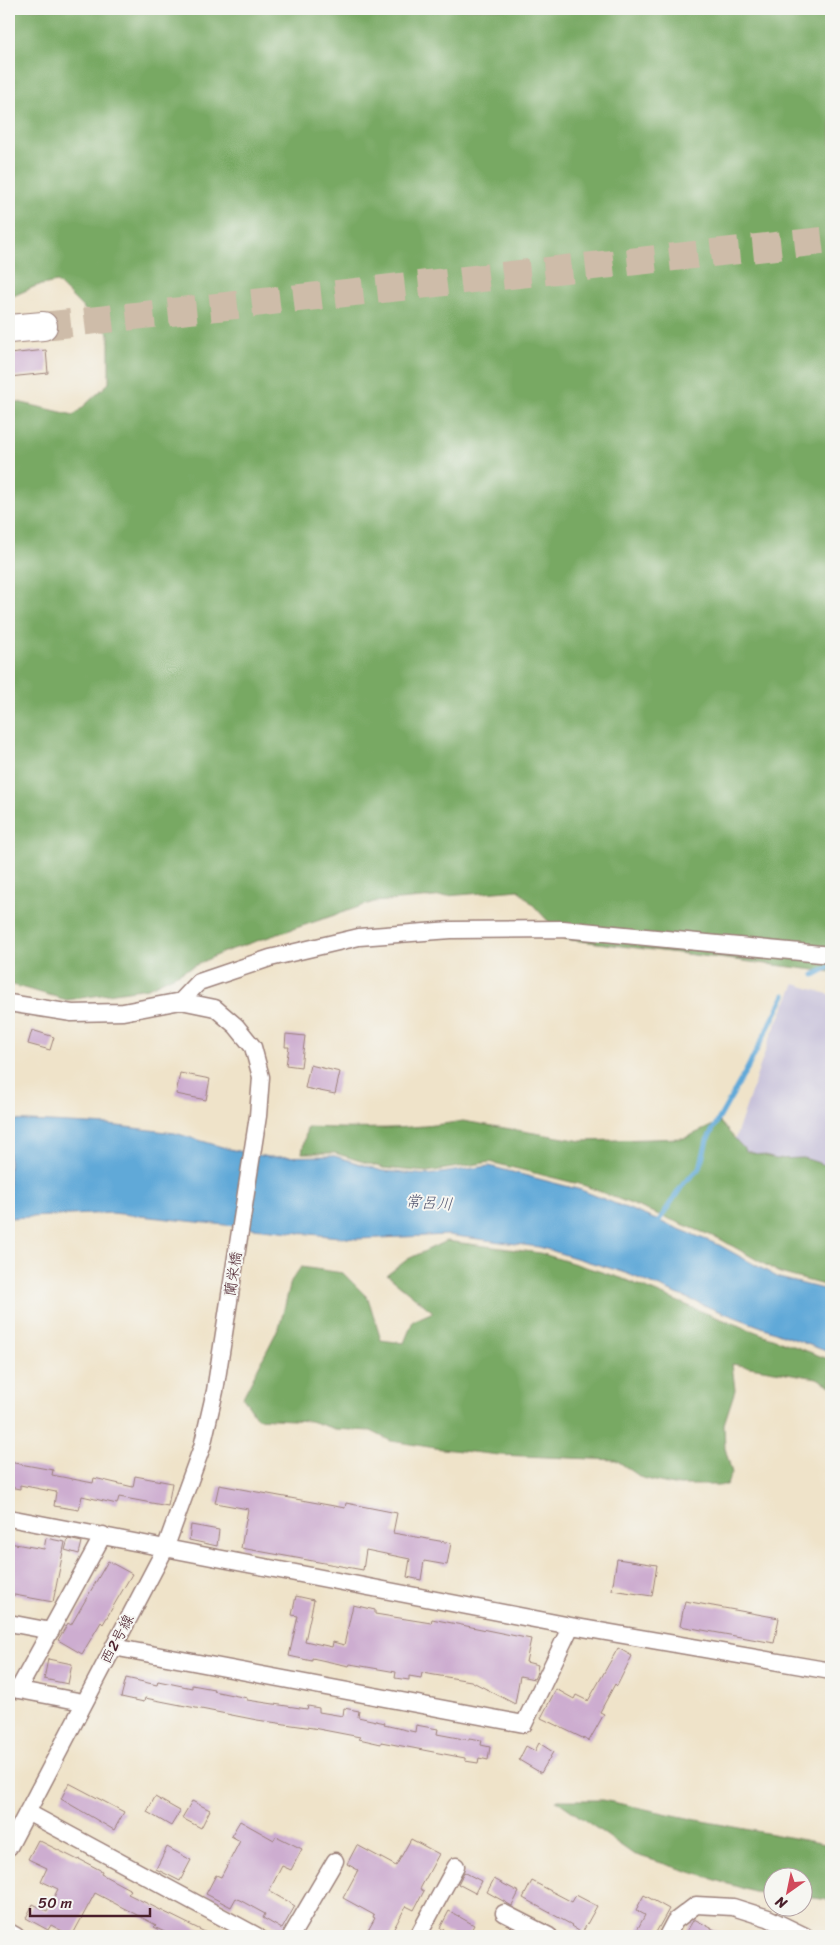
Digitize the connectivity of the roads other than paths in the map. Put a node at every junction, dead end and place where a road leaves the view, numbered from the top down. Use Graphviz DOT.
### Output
graph roads {
  1 [pos="42,326"];
  2 [pos="9,329"];
  3 [pos="831,956"];
  4 [pos="181,1001"];
  5 [pos="9,1002"];
  6 [pos="208,1423"];
  7 [pos="9,1518"];
  8 [pos="103,1535"];
  9 [pos="165,1549"];
  10 [pos="9,1623"];
  11 [pos="571,1626"];
  12 [pos="52,1631"];
  13 [pos="113,1647"];
  14 [pos="831,1671"];
  15 [pos="14,1689"];
  16 [pos="83,1702"];
  17 [pos="27,1812"];
  18 [pos="9,1847"];
  19 [pos="335,1861"];
  20 [pos="456,1866"];
  21 [pos="504,1913"];
  22 [pos="9,1932"];
  23 [pos="16,1936"];
  24 [pos="257,1936"];
  25 [pos="292,1936"];
  26 [pos="418,1936"];
  27 [pos="549,1936"];
  28 [pos="667,1936"];
  29 [pos="805,1936"];
  1 -- 2 [label="highway"];
  3 -- 4 [label="street"];
  4 -- 5 [label="street"];
  4 -- 6 [label="street, 蘭栄橋"];
  6 -- 9 [label="street, 西2号線"];
  7 -- 8 [label="street"];
  8 -- 9 [label="street"];
  8 -- 12 [label="street"];
  9 -- 11 [label="street"];
  9 -- 13 [label="street, 西2号線"];
  10 -- 12 [label="street"];
  11 -- 13 [label="street"];
  11 -- 14 [label="street"];
  12 -- 15 [label="street"];
  13 -- 16 [label="street, 西2号線"];
  15 -- 16 [label="street"];
  16 -- 17 [label="street, 西2号線"];
  17 -- 18 [label="street, 西2号線"];
  17 -- 24 [label="street"];
  19 -- 25 [label="street"];
  20 -- 26 [label="street"];
  21 -- 27 [label="street"];
  22 -- 23 [label="street"];
  28 -- 29 [label="street"];
}
